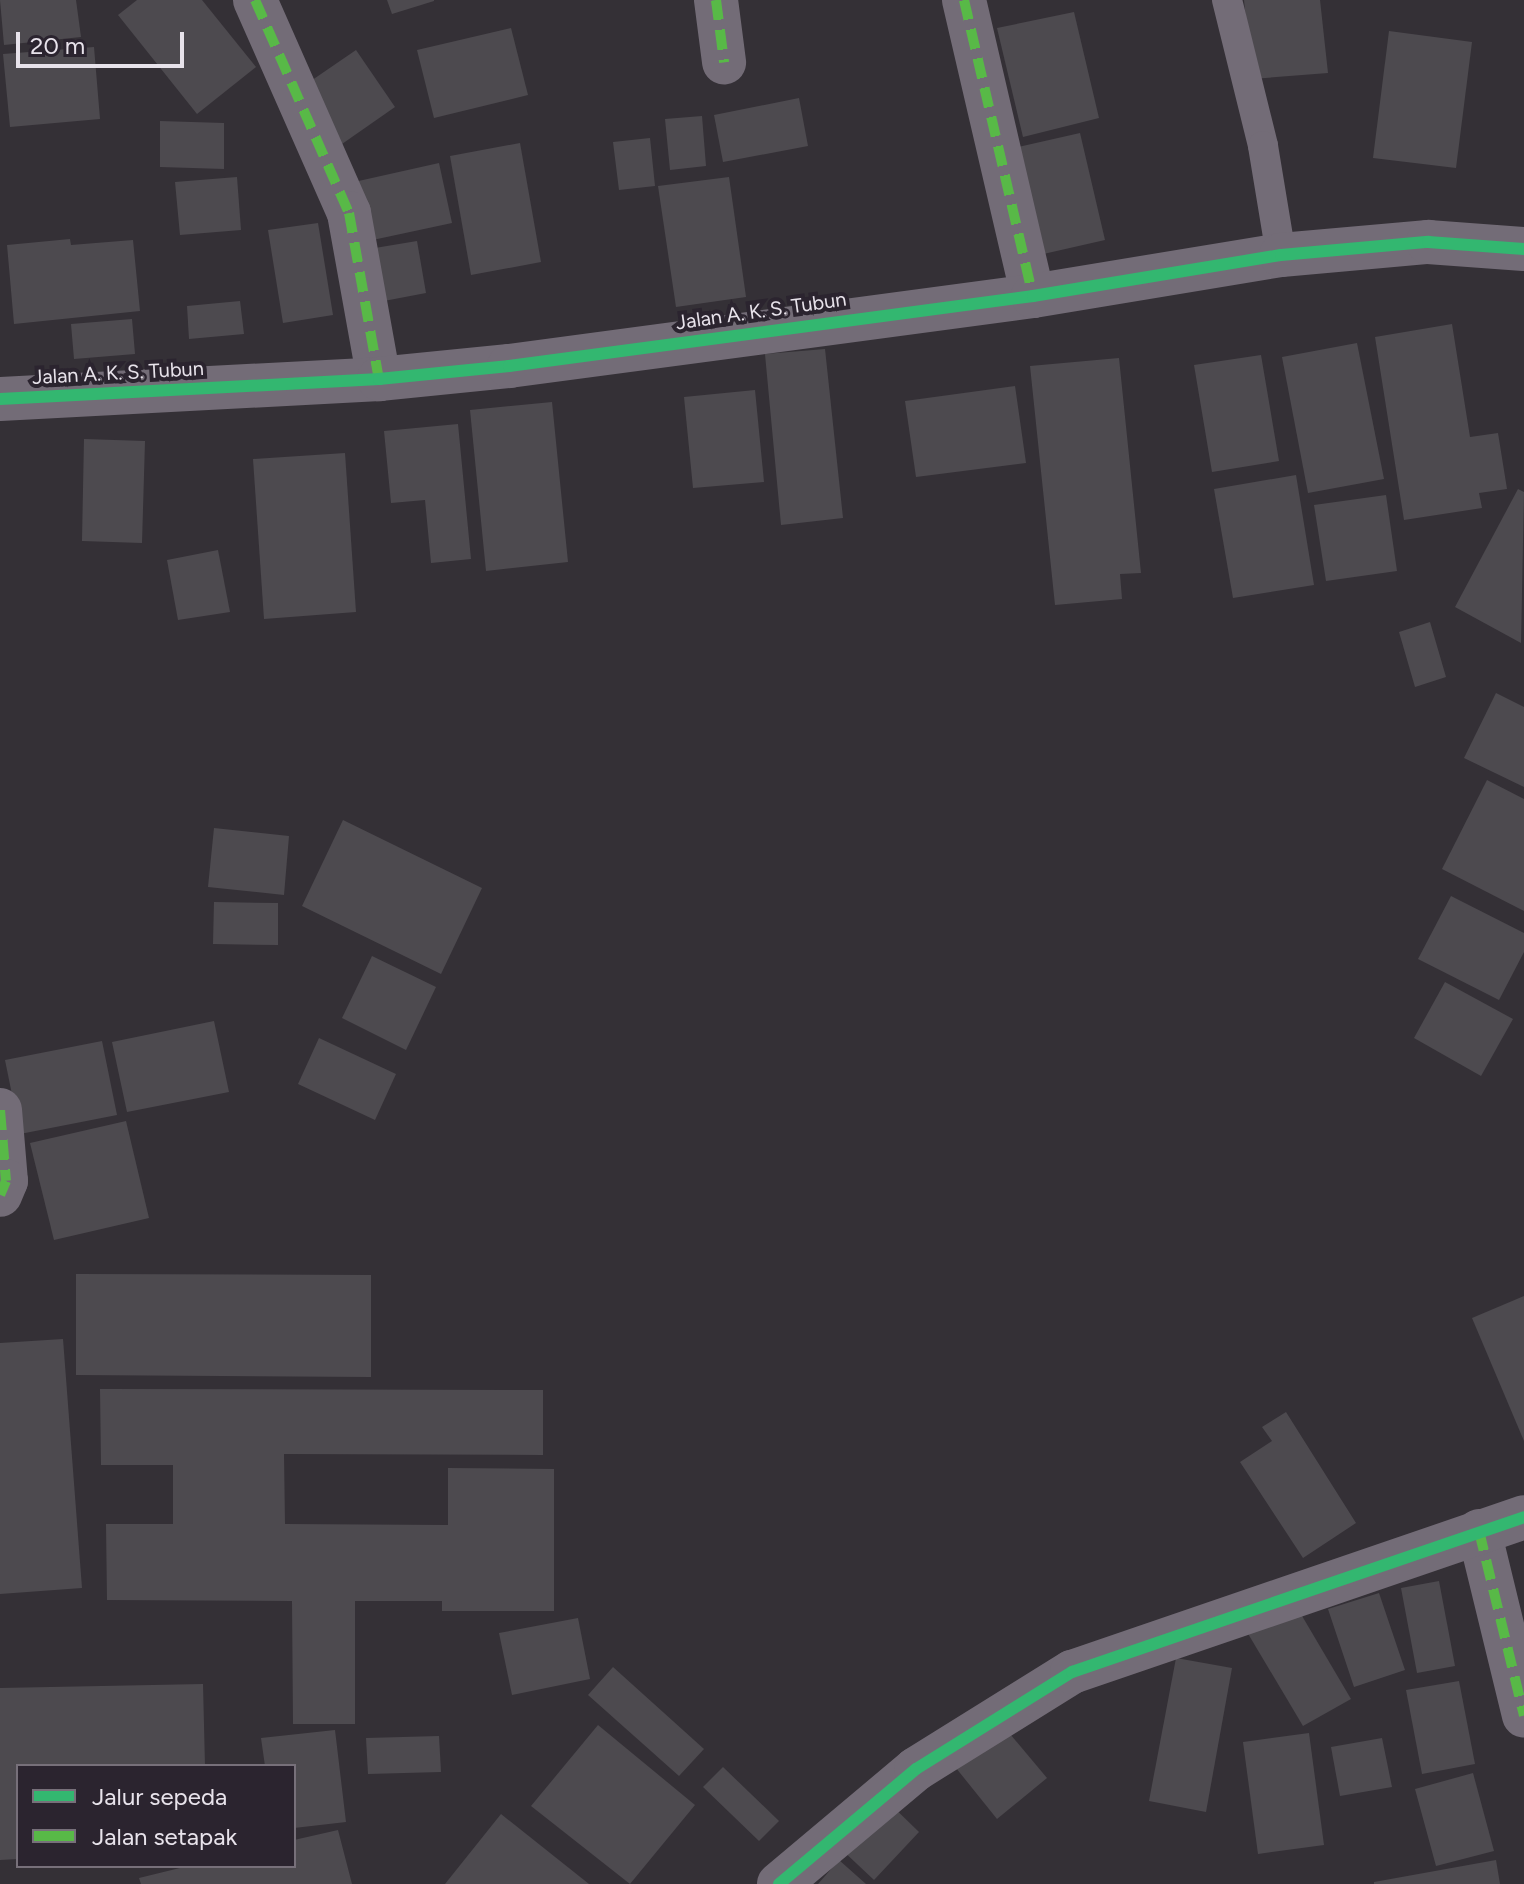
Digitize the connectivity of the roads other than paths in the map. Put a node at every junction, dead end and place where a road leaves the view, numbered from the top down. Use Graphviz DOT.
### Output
graph roads {
  1 [pos="255,0"];
  2 [pos="716,0"];
  3 [pos="964,0"];
  4 [pos="1227,0"];
  5 [pos="724,62"];
  6 [pos="1524,249"];
  7 [pos="1281,255"];
  8 [pos="1033,296"];
  9 [pos="379,379"];
  10 [pos="0,399"];
  11 [pos="0,1110"];
  12 [pos="0,1195"];
  13 [pos="1524,1517"];
  14 [pos="1479,1531"];
  15 [pos="1524,1716"];
  16 [pos="779,1884"];
  1 -- 9 [label="street"];
  2 -- 5 [label="street"];
  3 -- 8 [label="street"];
  4 -- 7 [label="lane"];
  6 -- 7 [label="street, Jalan A. K. S. Tubun"];
  7 -- 8 [label="street, Jalan A. K. S. Tubun"];
  8 -- 9 [label="street, Jalan A. K. S. Tubun"];
  9 -- 10 [label="street, Jalan A. K. S. Tubun"];
  11 -- 12 [label="street"];
  13 -- 14 [label="street"];
  14 -- 15 [label="street"];
  14 -- 16 [label="street"];
}
